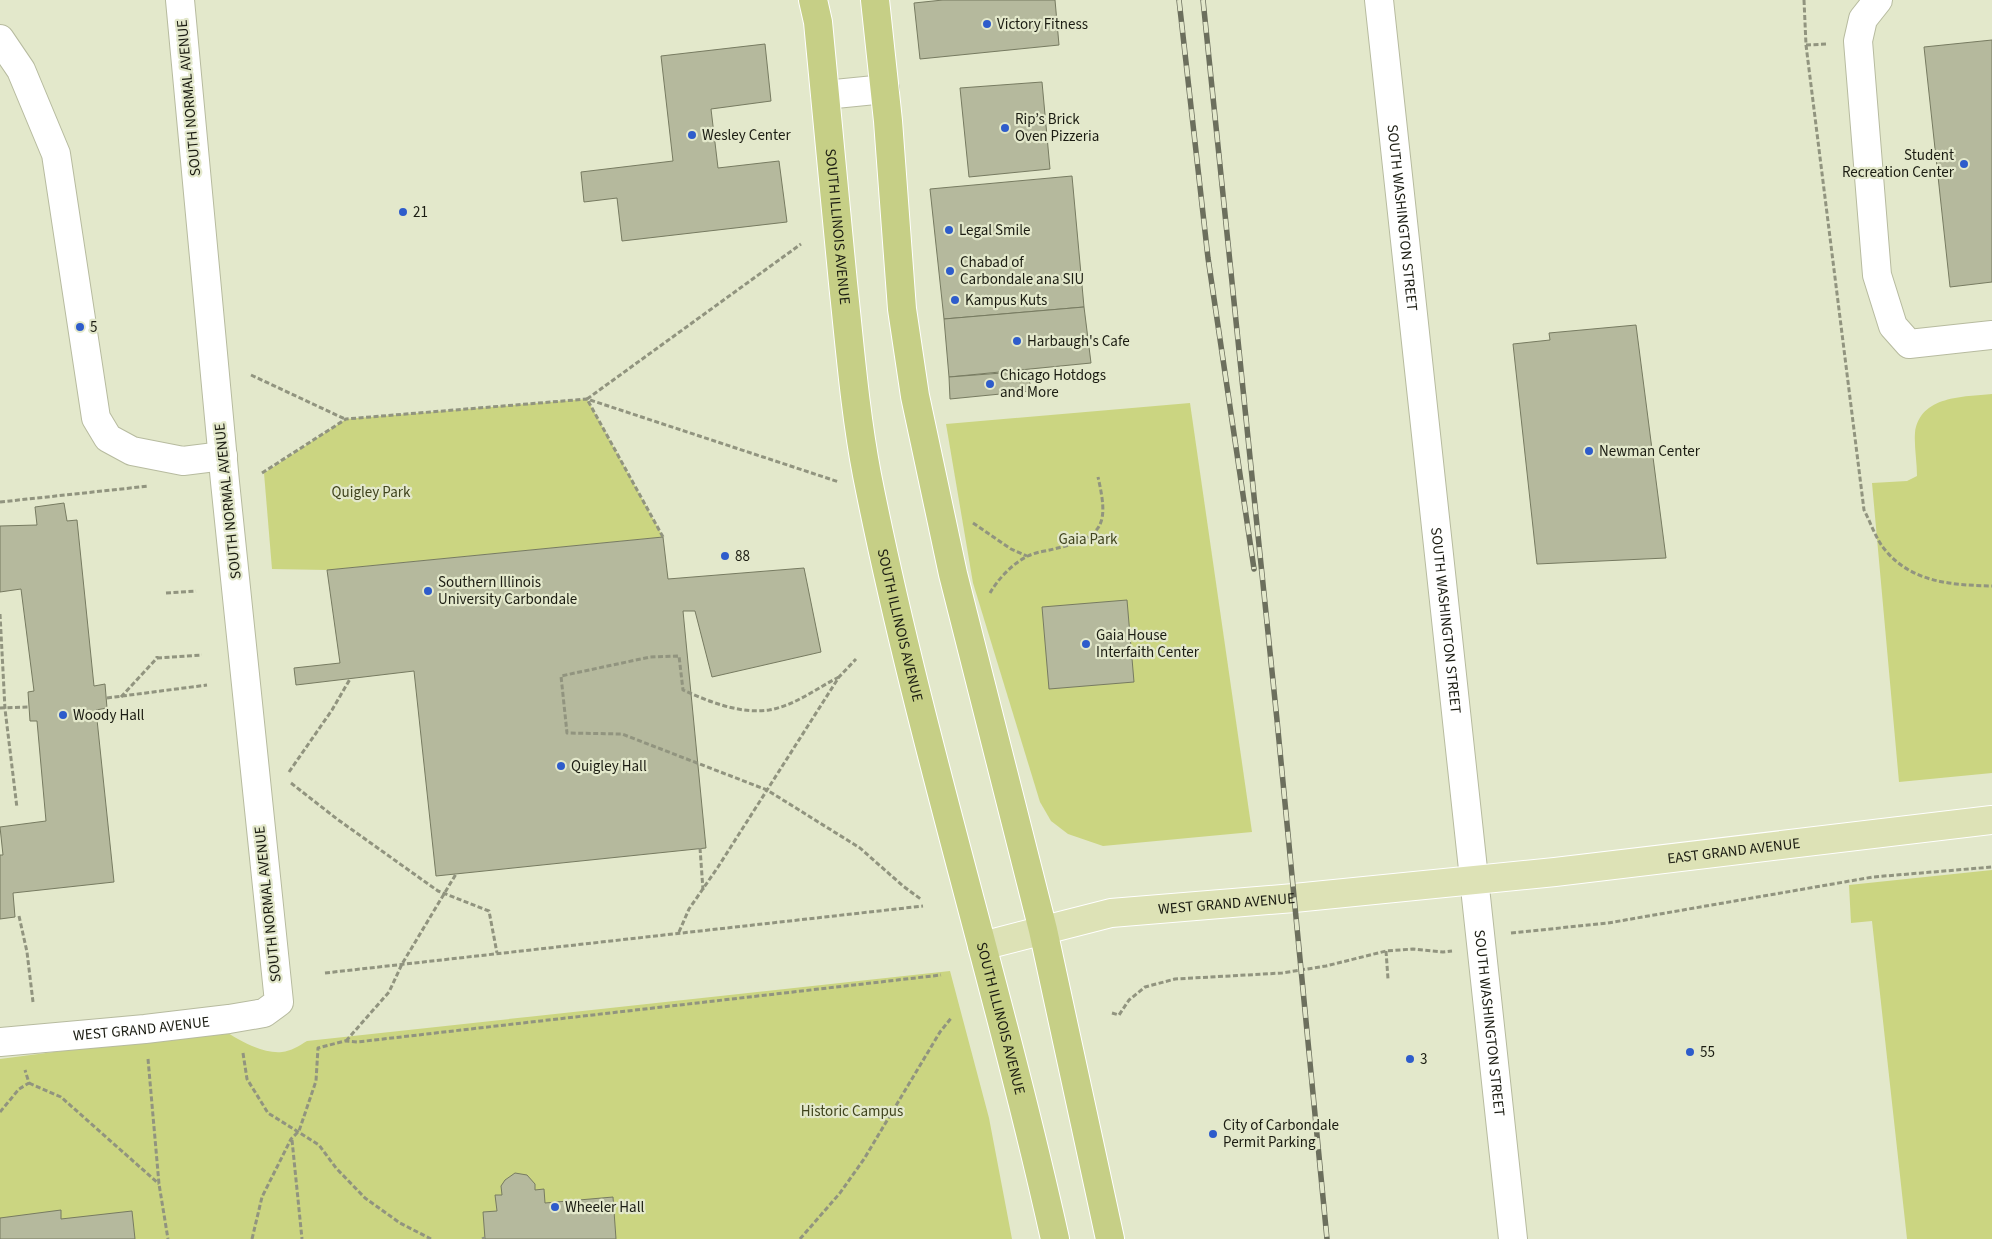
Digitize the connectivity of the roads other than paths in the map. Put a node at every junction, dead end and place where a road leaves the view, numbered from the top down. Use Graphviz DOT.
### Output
graph roads {
  1 [pos="180,0"];
  2 [pos="813,0"];
  3 [pos="875,0"];
  4 [pos="1379,0"];
  5 [pos="1878,0"];
  6 [pos="0,39"];
  7 [pos="884,89"];
  8 [pos="826,95"];
  9 [pos="1992,335"];
  10 [pos="223,456"];
  11 [pos="1992,820"];
  12 [pos="1474,880"];
  13 [pos="1043,930"];
  14 [pos="982,946"];
  15 [pos="279,1002"];
  16 [pos="0,1042"];
  17 [pos="1055,1239"];
  18 [pos="1110,1239"];
  19 [pos="1513,1239"];
  1 -- 10 [label="street, SOUTH NORMAL AVENUE"];
  2 -- 8 [label="highway, SOUTH ILLINOIS AVENUE"];
  3 -- 7 [label="highway"];
  4 -- 12 [label="street, SOUTH WASHINGTON STREET"];
  5 -- 9 [label="street"];
  6 -- 10 [label="street"];
  7 -- 8 [label="street"];
  7 -- 13 [label="highway"];
  8 -- 14 [label="highway, SOUTH ILLINOIS AVENUE"];
  10 -- 15 [label="street, SOUTH NORMAL AVENUE"];
  11 -- 12 [label="main road, EAST GRAND AVENUE"];
  12 -- 13 [label="main road, WEST GRAND AVENUE"];
  12 -- 19 [label="street, SOUTH WASHINGTON STREET"];
  13 -- 14 [label="main road, WEST GRAND AVENUE"];
  13 -- 18 [label="highway"];
  14 -- 17 [label="highway, SOUTH ILLINOIS AVENUE"];
  15 -- 16 [label="street, WEST GRAND AVENUE"];
}
